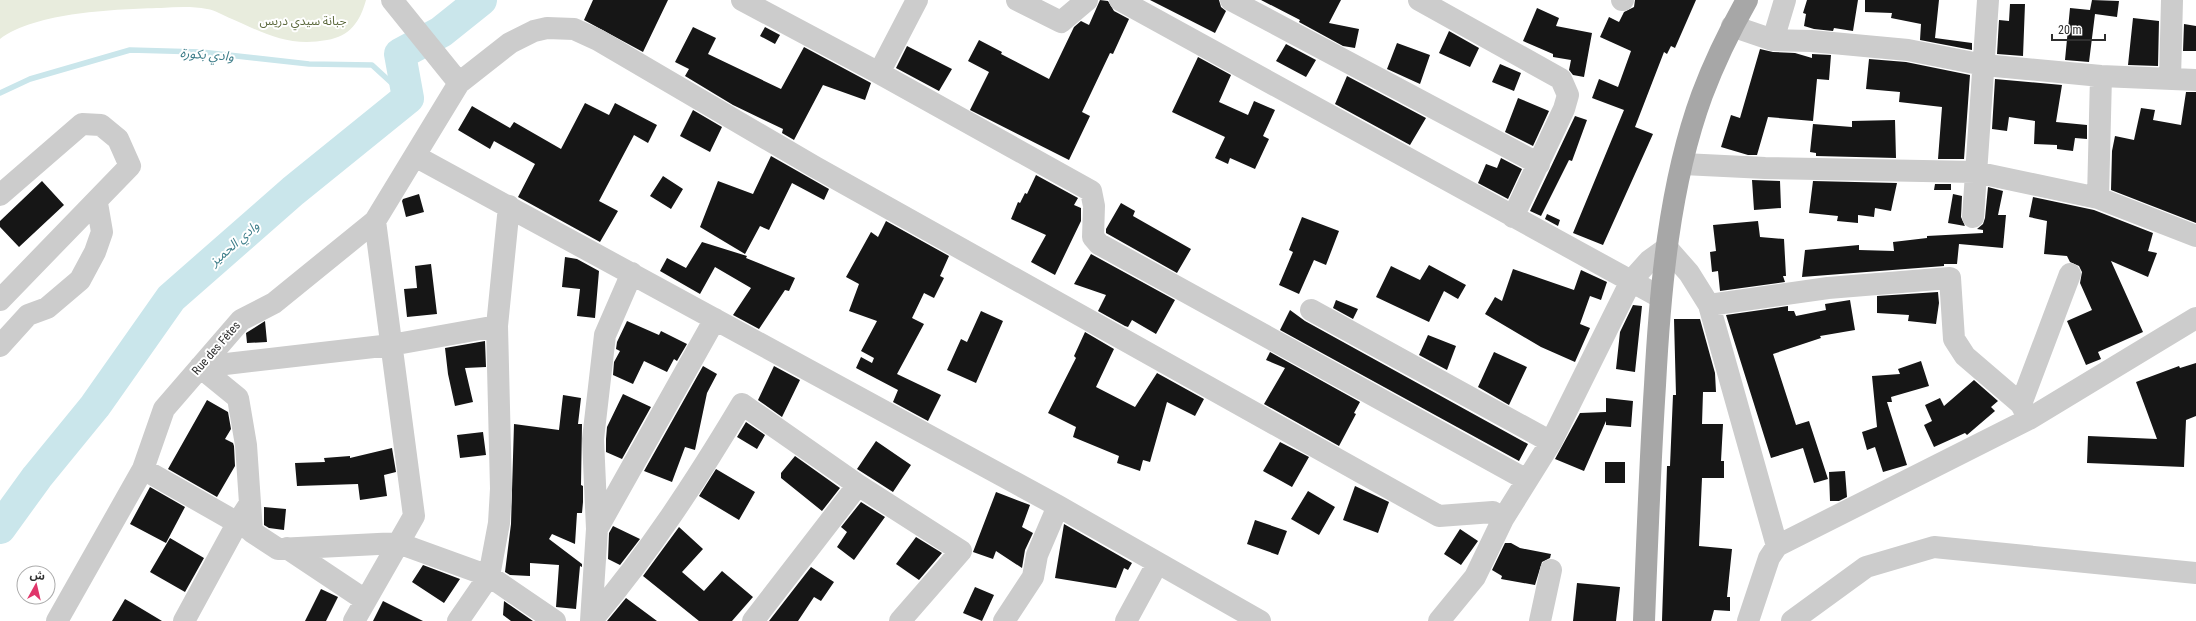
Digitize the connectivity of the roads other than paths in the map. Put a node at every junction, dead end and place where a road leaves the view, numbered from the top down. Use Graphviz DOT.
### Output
graph roads {
  1 [pos="392,0"];
  2 [pos="742,0"];
  3 [pos="916,0"];
  4 [pos="1017,0"];
  5 [pos="1087,0"];
  6 [pos="1120,0"];
  7 [pos="1231,0"];
  8 [pos="1419,0"];
  9 [pos="1747,0"];
  10 [pos="1785,0"];
  11 [pos="1988,0"];
  12 [pos="2172,0"];
  13 [pos="1732,26"];
  14 [pos="1773,40"];
  15 [pos="1984,65"];
  16 [pos="879,73"];
  17 [pos="2101,76"];
  18 [pos="2170,79"];
  19 [pos="2196,80"];
  20 [pos="459,84"];
  21 [pos="415,156"];
  22 [pos="1539,164"];
  23 [pos="1683,164"];
  24 [pos="1975,172"];
  25 [pos="0,195"];
  26 [pos="2098,198"];
  27 [pos="96,203"];
  28 [pos="509,206"];
  29 [pos="1513,217"];
  30 [pos="1973,217"];
  31 [pos="375,221"];
  32 [pos="2196,236"];
  33 [pos="1667,248"];
  34 [pos="632,273"];
  35 [pos="2070,274"];
  36 [pos="1631,281"];
  37 [pos="1660,297"];
  38 [pos="0,300"];
  39 [pos="1709,305"];
  40 [pos="1311,310"];
  41 [pos="2196,318"];
  42 [pos="715,319"];
  43 [pos="497,326"];
  44 [pos="392,345"];
  45 [pos="0,346"];
  46 [pos="200,367"];
  47 [pos="2025,412"];
  48 [pos="1551,442"];
  49 [pos="143,469"];
  50 [pos="1527,480"];
  51 [pos="858,485"];
  52 [pos="1058,506"];
  53 [pos="246,519"];
  54 [pos="1503,519"];
  55 [pos="596,529"];
  56 [pos="398,544"];
  57 [pos="1777,546"];
  58 [pos="287,548"];
  59 [pos="1157,564"];
  60 [pos="1552,570"];
  61 [pos="2196,573"];
  62 [pos="490,576"];
  63 [pos="365,600"];
  64 [pos="57,621"];
  65 [pos="184,621"];
  66 [pos="354,621"];
  67 [pos="458,621"];
  68 [pos="556,621"];
  69 [pos="753,621"];
  70 [pos="900,621"];
  71 [pos="1004,621"];
  72 [pos="1126,621"];
  73 [pos="1260,621"];
  74 [pos="1439,621"];
  75 [pos="1540,621"];
  76 [pos="1644,621"];
  77 [pos="1748,621"];
  78 [pos="1792,621"];
  1 -- 20 [label="street"];
  2 -- 16 [label="street"];
  3 -- 16 [label="street"];
  4 -- 5 [label="street"];
  6 -- 29 [label="street"];
  7 -- 22 [label="street"];
  8 -- 22 [label="street"];
  9 -- 13 [label="main road"];
  10 -- 14 [label="street"];
  11 -- 15 [label="street"];
  12 -- 18 [label="street"];
  13 -- 14 [label="street"];
  13 -- 23 [label="main road"];
  14 -- 15 [label="street"];
  15 -- 17 [label="street"];
  15 -- 24 [label="street"];
  16 -- 50 [label="street"];
  17 -- 18 [label="street"];
  17 -- 26 [label="street"];
  18 -- 19 [label="street"];
  20 -- 21 [label="street, Rue des Fêtes"];
  20 -- 54 [label="street, Rue des Fêtes"];
  21 -- 28 [label="street"];
  21 -- 31 [label="street, Rue des Fêtes"];
  22 -- 29 [label="street"];
  23 -- 24 [label="street"];
  23 -- 33 [label="main road"];
  24 -- 26 [label="street"];
  24 -- 30 [label="street"];
  25 -- 27 [label="street"];
  26 -- 32 [label="street"];
  27 -- 38 [label="street"];
  27 -- 45 [label="street"];
  28 -- 34 [label="street"];
  28 -- 43 [label="street"];
  29 -- 36 [label="street"];
  31 -- 44 [label="street"];
  31 -- 46 [label="street, Rue des Fêtes"];
  33 -- 36 [label="street"];
  33 -- 37 [label="main road"];
  33 -- 39 [label="street"];
  34 -- 42 [label="street"];
  34 -- 55 [label="street"];
  35 -- 47 [label="street"];
  36 -- 37 [label="street"];
  36 -- 48 [label="street"];
  37 -- 76 [label="main road"];
  39 -- 47 [label="street"];
  39 -- 57 [label="street"];
  40 -- 48 [label="street"];
  41 -- 47 [label="street"];
  42 -- 52 [label="street"];
  42 -- 55 [label="street"];
  43 -- 44 [label="street"];
  43 -- 62 [label="street"];
  44 -- 46 [label="street"];
  44 -- 56 [label="street"];
  46 -- 49 [label="street, Rue des Fêtes"];
  46 -- 53 [label="street"];
  47 -- 57 [label="street"];
  48 -- 50 [label="street"];
  49 -- 53 [label="street"];
  49 -- 64 [label="street, Rue des Fêtes"];
  50 -- 54 [label="street"];
  51 -- 55 [label="street"];
  51 -- 69 [label="street"];
  51 -- 70 [label="street"];
  52 -- 59 [label="street"];
  52 -- 71 [label="street"];
  53 -- 58 [label="street"];
  53 -- 65 [label="street"];
  54 -- 74 [label="street"];
  56 -- 58 [label="street"];
  56 -- 62 [label="street"];
  56 -- 63 [label="street"];
  57 -- 77 [label="street"];
  58 -- 63 [label="street"];
  59 -- 72 [label="street"];
  59 -- 73 [label="street"];
  60 -- 75 [label="street"];
  61 -- 78 [label="street"];
  62 -- 67 [label="street"];
  62 -- 68 [label="street"];
  63 -- 66 [label="street"];
}
